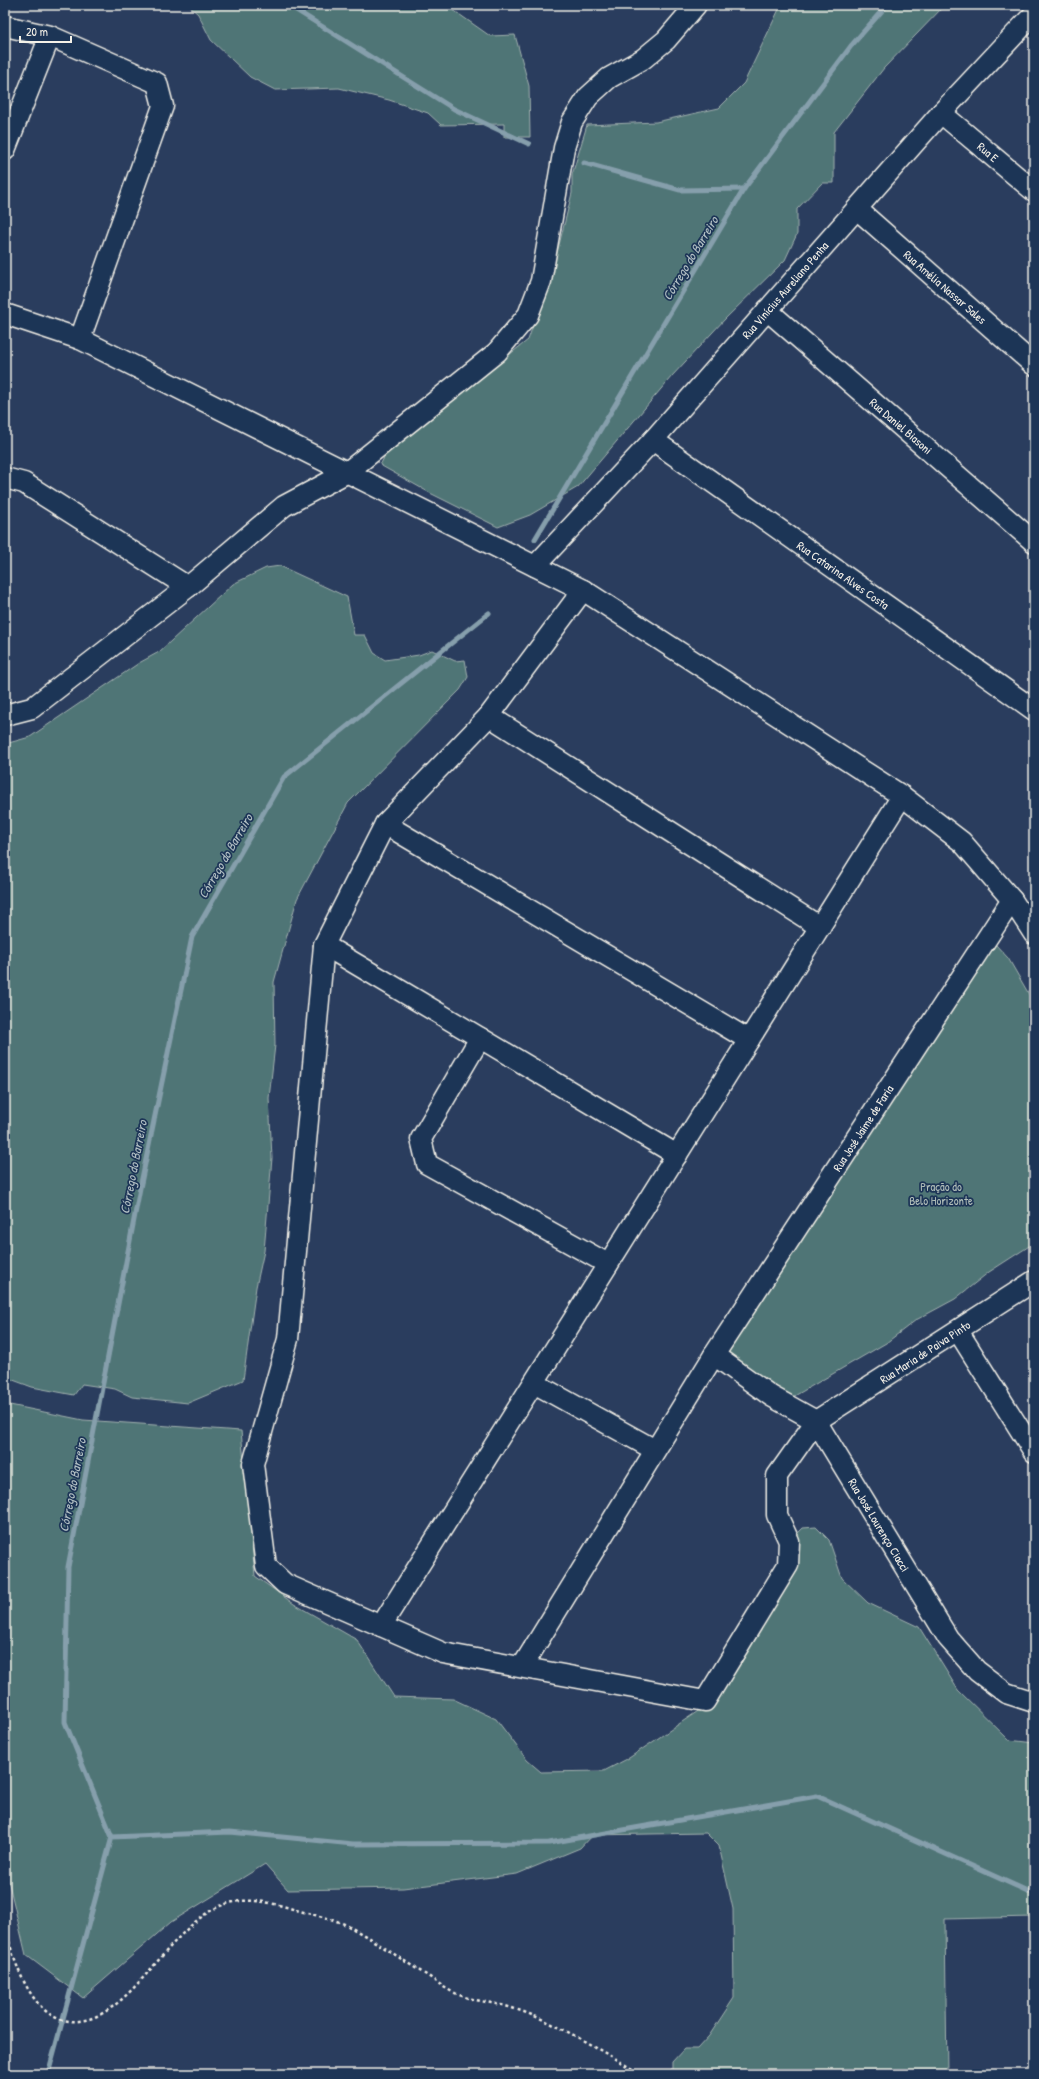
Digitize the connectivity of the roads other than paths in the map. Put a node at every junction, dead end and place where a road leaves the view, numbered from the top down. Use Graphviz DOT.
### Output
graph roads {
  1 [pos="696,5"];
  2 [pos="1034,14"];
  3 [pos="5,26"];
  4 [pos="50,36"];
  5 [pos="941,113"];
  6 [pos="5,150"];
  7 [pos="1034,191"];
  8 [pos="856,209"];
  9 [pos="767,310"];
  10 [pos="5,314"];
  11 [pos="80,339"];
  12 [pos="1034,366"];
  13 [pos="653,440"];
  14 [pos="346,473"];
  15 [pos="5,478"];
  16 [pos="1034,542"];
  17 [pos="535,566"];
  18 [pos="188,587"];
  19 [pos="583,590"];
  20 [pos="1034,710"];
  21 [pos="5,715"];
  22 [pos="490,716"];
  23 [pos="902,796"];
  24 [pos="385,824"];
  25 [pos="1012,900"];
  26 [pos="820,927"];
  27 [pos="1034,934"];
  28 [pos="324,945"];
  29 [pos="480,1038"];
  30 [pos="749,1040"];
  31 [pos="676,1155"];
  32 [pos="608,1264"];
  33 [pos="1034,1280"];
  34 [pos="958,1331"];
  35 [pos="714,1355"];
  36 [pos="534,1383"];
  37 [pos="816,1422"];
  38 [pos="655,1450"];
  39 [pos="1034,1452"];
  40 [pos="381,1626"];
  41 [pos="522,1667"];
  42 [pos="1034,1702"];
  1 -- 14 [label="street"];
  2 -- 5 [label="street, Rua Vinícius Aureliano Penha"];
  3 -- 4 [label="street"];
  4 -- 6 [label="street"];
  4 -- 11 [label="street"];
  5 -- 7 [label="street, Rua E"];
  5 -- 8 [label="street, Rua Vinícius Aureliano Penha"];
  8 -- 9 [label="street, Rua Vinícius Aureliano Penha"];
  8 -- 12 [label="street, Rua Amélia Nassar Sales"];
  9 -- 13 [label="street, Rua Vinícius Aureliano Penha"];
  9 -- 16 [label="street, Rua Daniel Biasoni"];
  10 -- 11 [label="street"];
  11 -- 14 [label="street"];
  13 -- 17 [label="street, Rua Vinícius Aureliano Penha"];
  13 -- 20 [label="street, Rua Catarina Alves Costa"];
  14 -- 17 [label="street"];
  14 -- 18 [label="street"];
  15 -- 18 [label="street"];
  17 -- 19 [label="street"];
  18 -- 21 [label="street"];
  19 -- 22 [label="street"];
  19 -- 23 [label="street"];
  22 -- 24 [label="street"];
  22 -- 26 [label="street"];
  23 -- 25 [label="street"];
  23 -- 26 [label="street"];
  24 -- 28 [label="street"];
  24 -- 30 [label="street"];
  25 -- 27 [label="street"];
  25 -- 35 [label="street, Rua José Jaime de Faria"];
  26 -- 30 [label="street"];
  28 -- 29 [label="street"];
  28 -- 40 [label="street"];
  29 -- 31 [label="street"];
  29 -- 32 [label="street"];
  30 -- 31 [label="street"];
  31 -- 32 [label="street"];
  32 -- 36 [label="street"];
  33 -- 34 [label="street, Rua Maria de Paiva Pinto"];
  34 -- 37 [label="street, Rua Maria de Paiva Pinto"];
  34 -- 39 [label="street"];
  35 -- 37 [label="street, Rua José Lourenço Ciacci"];
  35 -- 38 [label="street, Rua José Jaime de Faria"];
  36 -- 38 [label="street"];
  36 -- 40 [label="street"];
  37 -- 41 [label="street"];
  37 -- 42 [label="street, Rua José Lourenço Ciacci"];
  38 -- 41 [label="street, Rua José Jaime de Faria"];
  40 -- 41 [label="street"];
}
